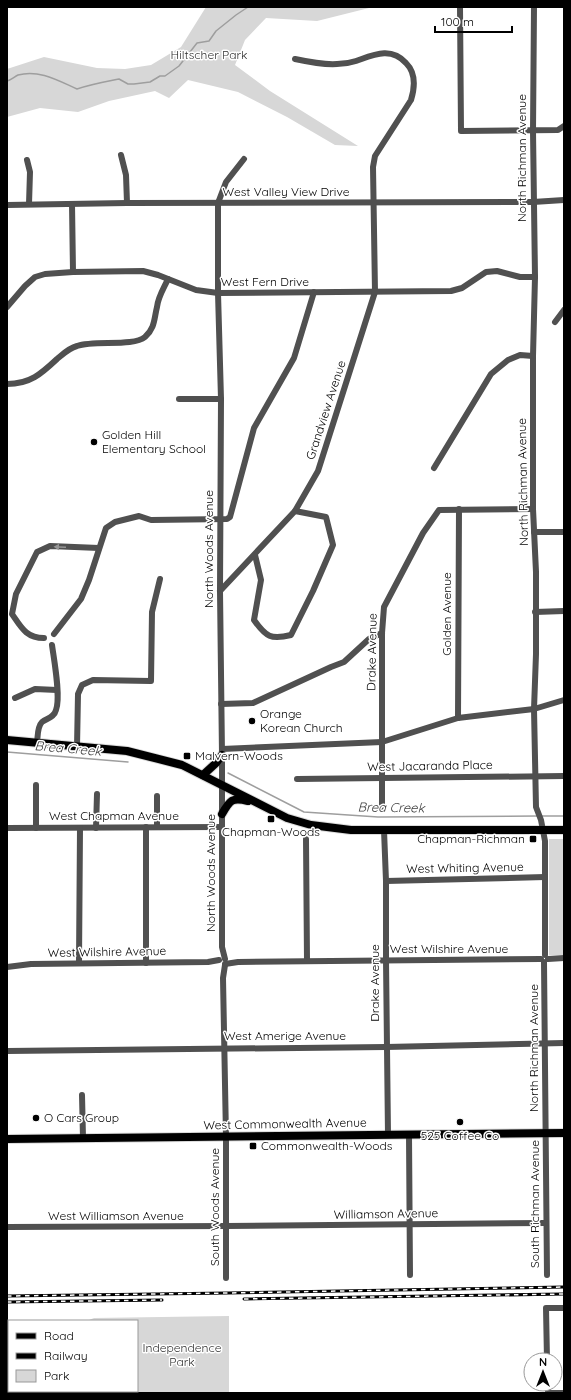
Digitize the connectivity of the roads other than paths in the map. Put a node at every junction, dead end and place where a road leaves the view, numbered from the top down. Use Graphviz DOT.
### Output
graph roads {
  1 [pos="460,7"];
  2 [pos="534,7"];
  3 [pos="295,59"];
  4 [pos="564,126"];
  5 [pos="533,131"];
  6 [pos="121,155"];
  7 [pos="244,159"];
  8 [pos="27,160"];
  9 [pos="564,200"];
  10 [pos="533,202"];
  11 [pos="127,203"];
  12 [pos="218,203"];
  13 [pos="374,203"];
  14 [pos="29,204"];
  15 [pos="72,204"];
  16 [pos="7,205"];
  17 [pos="73,272"];
  18 [pos="535,277"];
  19 [pos="168,279"];
  20 [pos="314,292"];
  21 [pos="375,292"];
  22 [pos="218,293"];
  23 [pos="7,307"];
  24 [pos="564,310"];
  25 [pos="556,322"];
  26 [pos="533,356"];
  27 [pos="7,384"];
  28 [pos="179,399"];
  29 [pos="221,400"];
  30 [pos="434,468"];
  31 [pos="459,509"];
  32 [pos="533,509"];
  33 [pos="295,511"];
  34 [pos="220,519"];
  35 [pos="534,532"];
  36 [pos="564,532"];
  37 [pos="99,548"];
  38 [pos="255,555"];
  39 [pos="160,579"];
  40 [pos="220,591"];
  41 [pos="535,612"];
  42 [pos="564,612"];
  43 [pos="382,633"];
  44 [pos="54,634"];
  45 [pos="44,638"];
  46 [pos="52,645"];
  47 [pos="57,690"];
  48 [pos="15,698"];
  49 [pos="564,700"];
  50 [pos="221,704"];
  51 [pos="534,709"];
  52 [pos="458,718"];
  53 [pos="7,740"];
  54 [pos="382,742"];
  55 [pos="37,743"];
  56 [pos="77,747"];
  57 [pos="222,752"];
  58 [pos="203,775"];
  59 [pos="536,776"];
  60 [pos="564,776"];
  61 [pos="382,778"];
  62 [pos="297,779"];
  63 [pos="222,784"];
  64 [pos="36,785"];
  65 [pos="97,794"];
  66 [pos="157,796"];
  67 [pos="258,803"];
  68 [pos="382,809"];
  69 [pos="222,814"];
  70 [pos="146,827"];
  71 [pos="157,827"];
  72 [pos="222,827"];
  73 [pos="7,828"];
  74 [pos="36,828"];
  75 [pos="80,828"];
  76 [pos="96,828"];
  77 [pos="384,830"];
  78 [pos="543,830"];
  79 [pos="564,830"];
  80 [pos="306,839"];
  81 [pos="545,878"];
  82 [pos="386,881"];
  83 [pos="564,958"];
  84 [pos="545,959"];
  85 [pos="386,960"];
  86 [pos="307,961"];
  87 [pos="146,962"];
  88 [pos="222,962"];
  89 [pos="79,963"];
  90 [pos="7,967"];
  91 [pos="545,1043"];
  92 [pos="564,1043"];
  93 [pos="386,1047"];
  94 [pos="224,1048"];
  95 [pos="7,1051"];
  96 [pos="82,1095"];
  97 [pos="564,1133"];
  98 [pos="546,1134"];
  99 [pos="388,1135"];
  100 [pos="409,1135"];
  101 [pos="226,1137"];
  102 [pos="83,1138"];
  103 [pos="7,1139"];
  104 [pos="546,1223"];
  105 [pos="410,1224"];
  106 [pos="226,1226"];
  107 [pos="7,1227"];
  108 [pos="410,1275"];
  109 [pos="547,1275"];
  110 [pos="226,1278"];
  111 [pos="564,1308"];
  112 [pos="547,1352"];
  113 [pos="548,1393"];
  114 [pos="564,1393"];
  1 -- 5 [label="street"];
  2 -- 5 [label="street, North Richman Avenue"];
  3 -- 13 [label="street, Grandview Avenue"];
  4 -- 5 [label="street"];
  5 -- 10 [label="street, North Richman Avenue"];
  6 -- 11 [label="street"];
  7 -- 12 [label="street, North Woods Avenue"];
  8 -- 14 [label="street"];
  9 -- 10 [label="street, West Valley View Drive"];
  10 -- 13 [label="street, West Valley View Drive"];
  10 -- 18 [label="street, North Richman Avenue"];
  11 -- 12 [label="street, West Valley View Drive"];
  11 -- 15 [label="street, West Valley View Drive"];
  12 -- 13 [label="street, West Valley View Drive"];
  12 -- 22 [label="street, North Woods Avenue"];
  13 -- 21 [label="street, Grandview Avenue"];
  14 -- 15 [label="street, West Valley View Drive"];
  14 -- 16 [label="street, West Valley View Drive"];
  15 -- 17 [label="street"];
  17 -- 19 [label="street, West Fern Drive"];
  17 -- 23 [label="street, West Fern Drive"];
  18 -- 21 [label="street, West Fern Drive"];
  18 -- 26 [label="street, North Richman Avenue"];
  19 -- 22 [label="street, West Fern Drive"];
  19 -- 27 [label="street"];
  20 -- 21 [label="street, West Fern Drive"];
  20 -- 22 [label="street, West Fern Drive"];
  20 -- 34 [label="street"];
  21 -- 33 [label="street, Grandview Avenue"];
  22 -- 29 [label="street, North Woods Avenue"];
  24 -- 25 [label="street"];
  26 -- 30 [label="street"];
  26 -- 32 [label="street, North Richman Avenue"];
  28 -- 29 [label="street"];
  29 -- 34 [label="street, North Woods Avenue"];
  31 -- 32 [label="street"];
  31 -- 43 [label="street, Drake Avenue"];
  31 -- 52 [label="street, Golden Avenue"];
  32 -- 35 [label="street, North Richman Avenue"];
  33 -- 38 [label="street, Grandview Avenue"];
  33 -- 38 [label="street"];
  34 -- 37 [label="street"];
  34 -- 40 [label="street, North Woods Avenue"];
  35 -- 36 [label="street"];
  35 -- 41 [label="street, North Richman Avenue"];
  37 -- 44 [label="street"];
  37 -- 45 [label="street, one-way"];
  38 -- 40 [label="street, Grandview Avenue"];
  39 -- 56 [label="street"];
  40 -- 50 [label="street, North Woods Avenue"];
  41 -- 42 [label="street"];
  41 -- 51 [label="street, North Richman Avenue"];
  43 -- 50 [label="street"];
  43 -- 54 [label="street, Drake Avenue"];
  46 -- 47 [label="street"];
  47 -- 48 [label="street"];
  47 -- 55 [label="street"];
  49 -- 51 [label="street"];
  50 -- 57 [label="street, North Woods Avenue"];
  51 -- 52 [label="street"];
  51 -- 59 [label="street, North Richman Avenue"];
  52 -- 54 [label="street"];
  53 -- 55 [label="main road"];
  54 -- 57 [label="street"];
  54 -- 61 [label="street, Drake Avenue"];
  55 -- 56 [label="main road"];
  56 -- 58 [label="main road"];
  57 -- 58 [label="main road"];
  57 -- 63 [label="street, North Woods Avenue"];
  58 -- 63 [label="main road"];
  59 -- 60 [label="street, West Jacaranda Place"];
  59 -- 61 [label="street, West Jacaranda Place"];
  59 -- 78 [label="street, North Richman Avenue"];
  61 -- 62 [label="street, West Jacaranda Place"];
  61 -- 68 [label="street, Drake Avenue"];
  63 -- 67 [label="main road"];
  63 -- 69 [label="street, North Woods Avenue"];
  64 -- 74 [label="street"];
  65 -- 76 [label="street"];
  66 -- 71 [label="street"];
  67 -- 69 [label="main road"];
  67 -- 77 [label="main road"];
  69 -- 72 [label="street, North Woods Avenue"];
  70 -- 71 [label="street, West Chapman Avenue"];
  70 -- 76 [label="street, West Chapman Avenue"];
  70 -- 87 [label="street"];
  71 -- 72 [label="street, West Chapman Avenue"];
  72 -- 88 [label="street, North Woods Avenue"];
  73 -- 74 [label="street, West Chapman Avenue"];
  74 -- 75 [label="street, West Chapman Avenue"];
  75 -- 76 [label="street, West Chapman Avenue"];
  75 -- 89 [label="street"];
  77 -- 78 [label="main road"];
  77 -- 82 [label="street, Drake Avenue"];
  78 -- 79 [label="main road"];
  78 -- 81 [label="street, North Richman Avenue"];
  80 -- 86 [label="street"];
  81 -- 82 [label="street, West Whiting Avenue"];
  81 -- 84 [label="street, North Richman Avenue"];
  82 -- 85 [label="street, Drake Avenue"];
  83 -- 84 [label="street, West Wilshire Avenue"];
  84 -- 85 [label="street, West Wilshire Avenue"];
  84 -- 91 [label="street, North Richman Avenue"];
  85 -- 86 [label="street, West Wilshire Avenue"];
  85 -- 93 [label="street, Drake Avenue"];
  86 -- 88 [label="street, West Wilshire Avenue"];
  87 -- 88 [label="street, West Wilshire Avenue"];
  87 -- 89 [label="street, West Wilshire Avenue"];
  88 -- 94 [label="street, North Woods Avenue"];
  89 -- 90 [label="street, West Wilshire Avenue"];
  91 -- 92 [label="street, West Amerige Avenue"];
  91 -- 93 [label="street, West Amerige Avenue"];
  91 -- 98 [label="street, North Richman Avenue"];
  93 -- 94 [label="street, West Amerige Avenue"];
  93 -- 99 [label="street, Drake Avenue"];
  94 -- 95 [label="street, West Amerige Avenue"];
  94 -- 101 [label="street, North Woods Avenue"];
  96 -- 102 [label="street"];
  97 -- 98 [label="main road, West Commonwealth Avenue"];
  98 -- 100 [label="main road, West Commonwealth Avenue"];
  98 -- 104 [label="street, South Richman Avenue"];
  99 -- 100 [label="main road, West Commonwealth Avenue"];
  99 -- 101 [label="main road, West Commonwealth Avenue"];
  100 -- 105 [label="street"];
  101 -- 102 [label="main road, West Commonwealth Avenue"];
  101 -- 106 [label="street, South Woods Avenue"];
  102 -- 103 [label="main road, West Commonwealth Avenue"];
  104 -- 105 [label="street, Williamson Avenue"];
  104 -- 109 [label="street, South Richman Avenue"];
  105 -- 106 [label="street, Williamson Avenue"];
  105 -- 108 [label="street"];
  106 -- 107 [label="street, West Williamson Avenue"];
  106 -- 110 [label="street, South Woods Avenue"];
  111 -- 112 [label="street"];
  113 -- 114 [label="street"];
}
